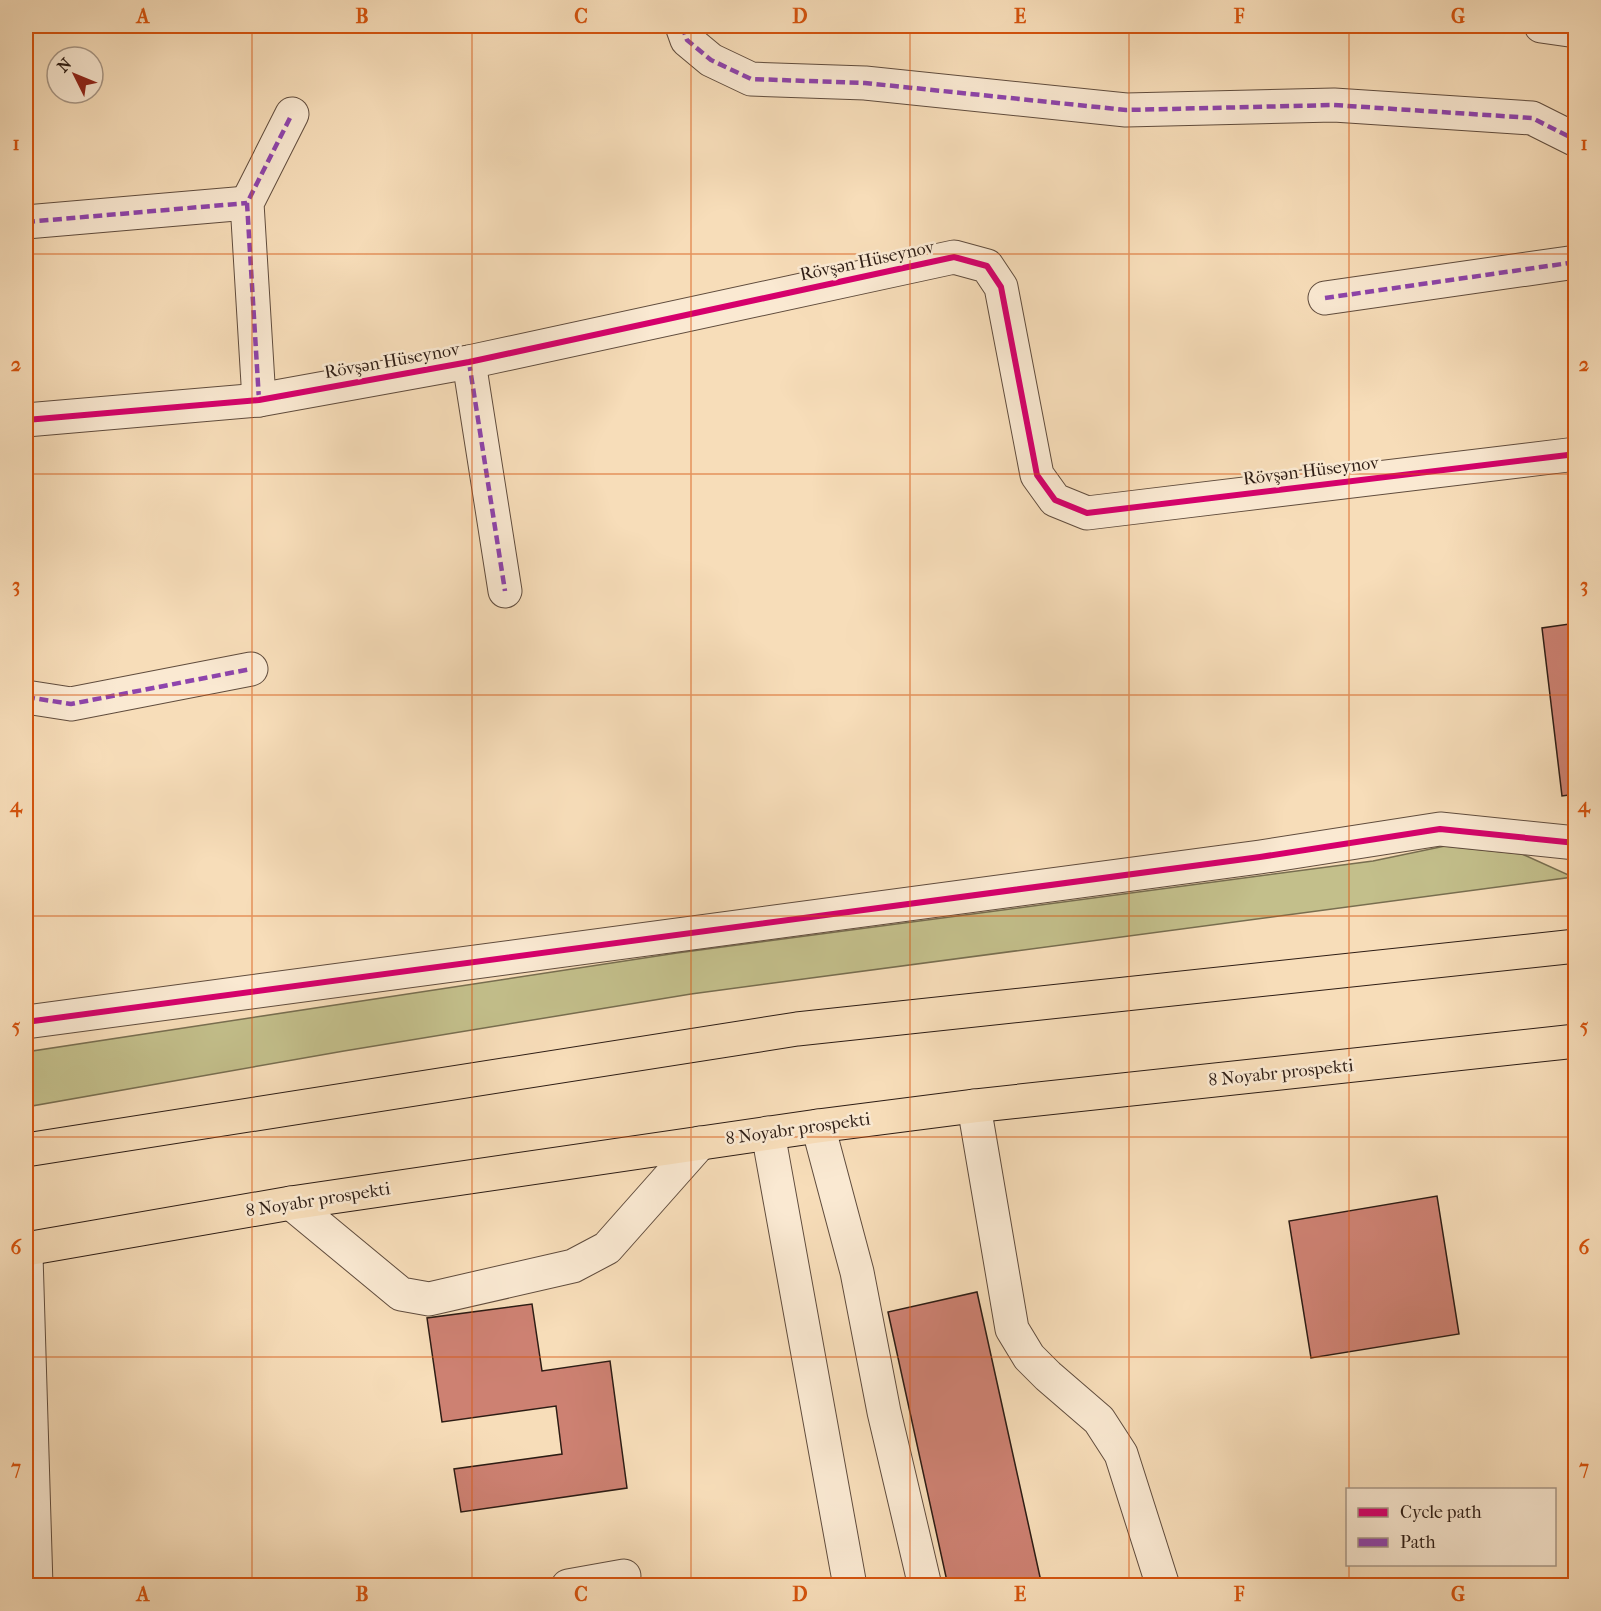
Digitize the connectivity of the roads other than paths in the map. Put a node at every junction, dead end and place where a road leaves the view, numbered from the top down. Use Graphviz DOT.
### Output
graph roads {
  1 [pos="682,26"];
  2 [pos="1541,26"];
  3 [pos="1575,31"];
  4 [pos="292,114"];
  5 [pos="1575,140"];
  6 [pos="247,203"];
  7 [pos="26,222"];
  8 [pos="1575,262"];
  9 [pos="1325,298"];
  10 [pos="469,362"];
  11 [pos="259,400"];
  12 [pos="26,420"];
  13 [pos="1575,454"];
  14 [pos="505,591"];
  15 [pos="251,669"];
  16 [pos="26,697"];
  17 [pos="1575,843"];
  18 [pos="1575,946"];
  19 [pos="26,1022"];
  20 [pos="1575,1041"];
  21 [pos="974,1106"];
  22 [pos="818,1126"];
  23 [pos="768,1133"];
  24 [pos="700,1143"];
  25 [pos="26,1150"];
  26 [pos="291,1203"];
  27 [pos="26,1249"];
  28 [pos="26,1255"];
  29 [pos="624,1576"];
  30 [pos="36,1586"];
  31 [pos="568,1586"];
  32 [pos="850,1586"];
  33 [pos="924,1586"];
  34 [pos="1163,1586"];
  1 -- 5 [label="street"];
  2 -- 3 [label="street"];
  4 -- 6 [label="street"];
  6 -- 7 [label="street"];
  6 -- 11 [label="street"];
  8 -- 9 [label="street"];
  10 -- 11 [label="street, Rövşən Hüseynov"];
  10 -- 13 [label="street, Rövşən Hüseynov"];
  10 -- 14 [label="street"];
  11 -- 12 [label="street, Rövşən Hüseynov"];
  15 -- 16 [label="street"];
  17 -- 19 [label="street"];
  18 -- 25 [label="highway"];
  20 -- 21 [label="highway, 8 Noyabr prospekti"];
  21 -- 22 [label="highway, 8 Noyabr prospekti"];
  21 -- 34 [label="street"];
  22 -- 23 [label="highway, 8 Noyabr prospekti"];
  22 -- 33 [label="street"];
  23 -- 24 [label="highway, 8 Noyabr prospekti"];
  23 -- 32 [label="street"];
  24 -- 26 [label="highway, 8 Noyabr prospekti"];
  24 -- 26 [label="street"];
  26 -- 27 [label="highway, 8 Noyabr prospekti"];
  28 -- 30 [label="street"];
  29 -- 31 [label="street"];
}
